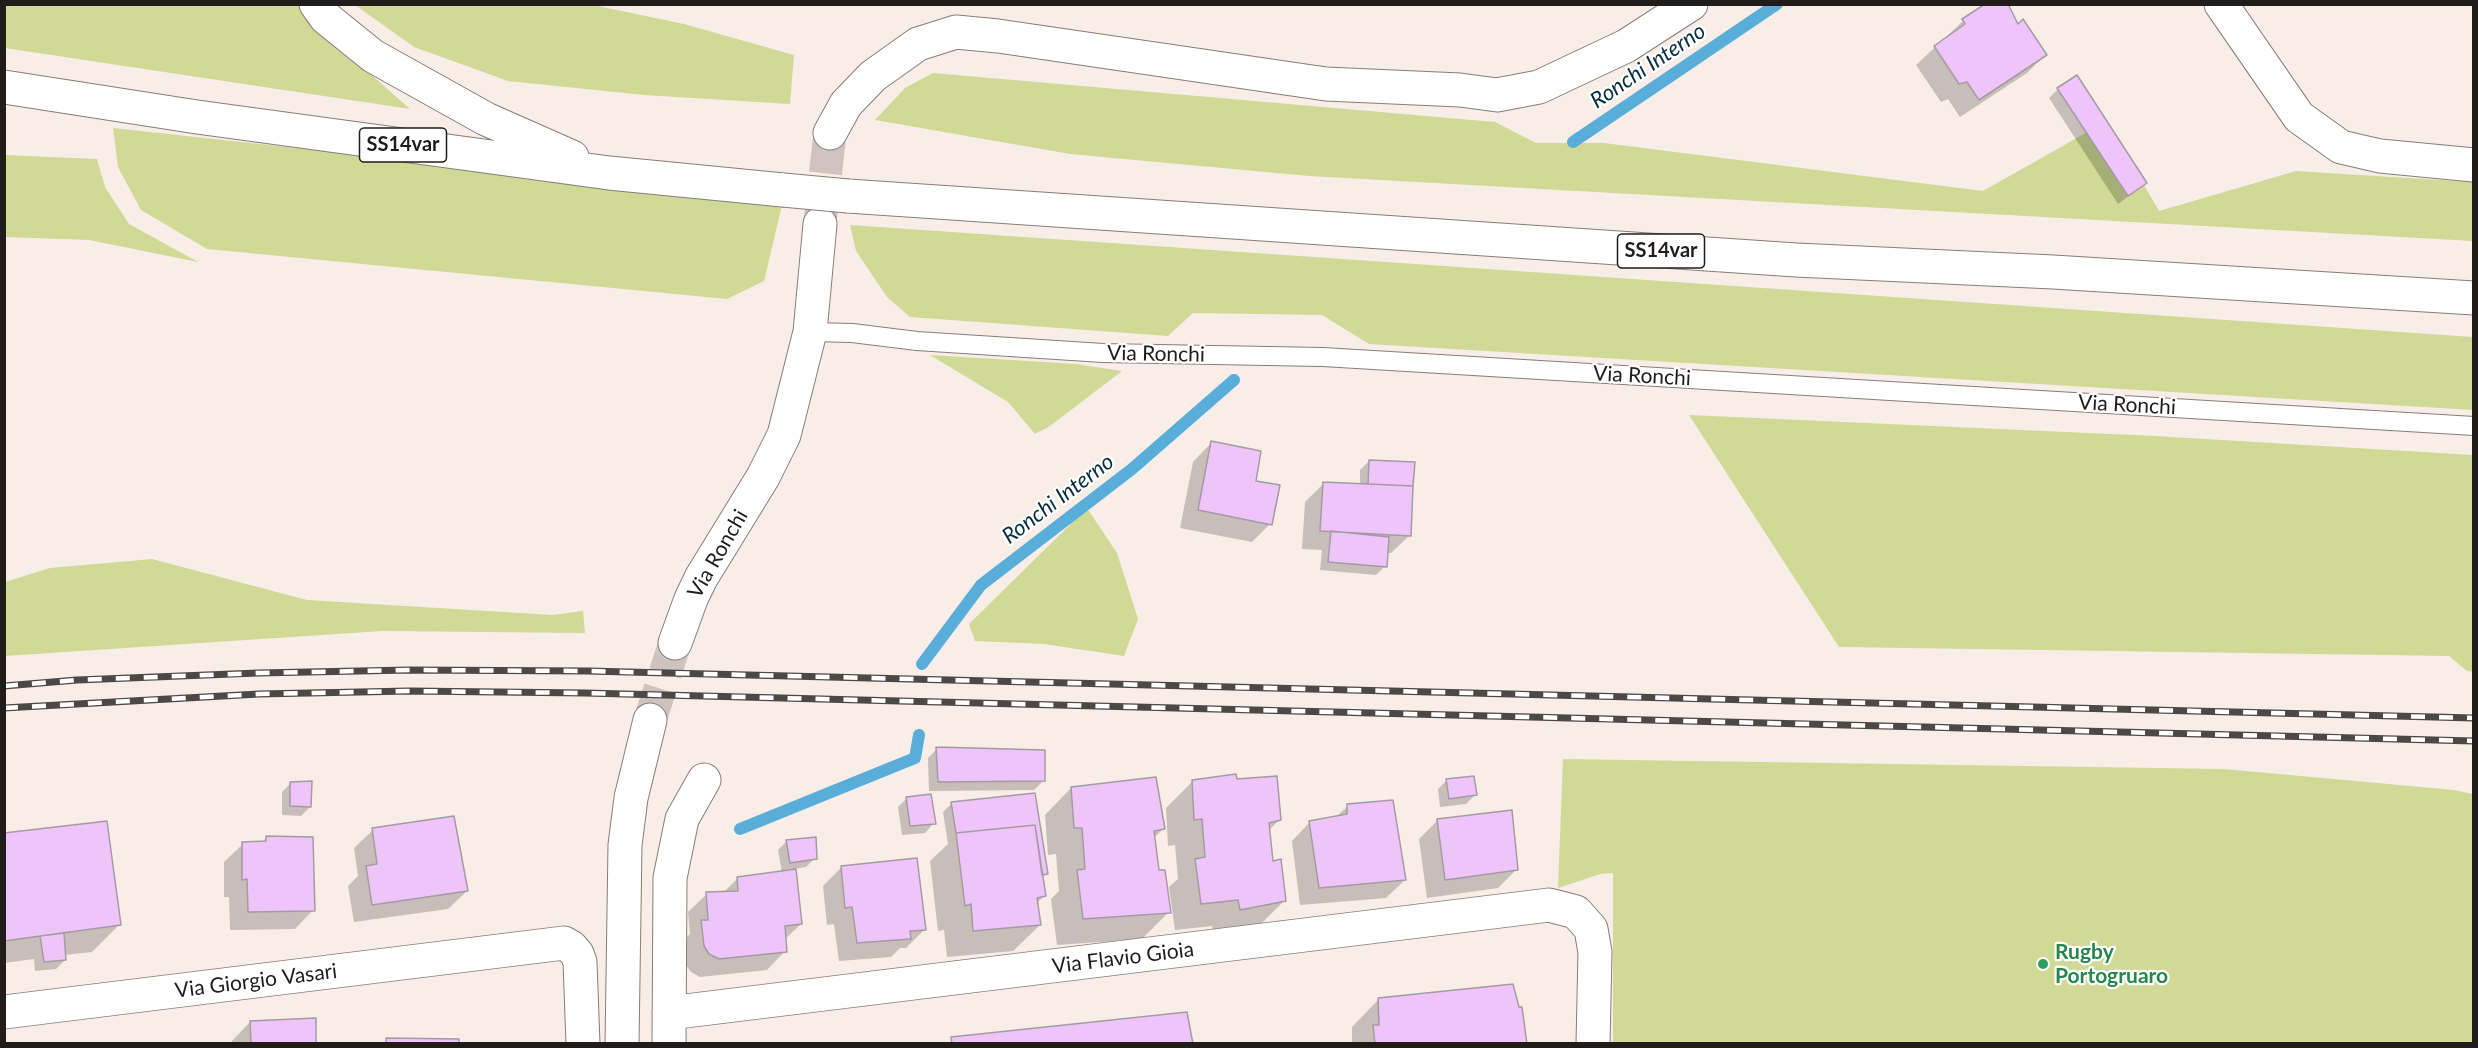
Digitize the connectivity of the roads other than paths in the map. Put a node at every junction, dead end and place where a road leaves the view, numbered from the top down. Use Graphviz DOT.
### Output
graph roads {
  1 [pos="316,4"];
  2 [pos="1691,4"];
  3 [pos="2221,4"];
  4 [pos="4,87"];
  5 [pos="830,133"];
  6 [pos="2474,165"];
  7 [pos="609,173"];
  8 [pos="820,224"];
  9 [pos="2474,298"];
  10 [pos="810,332"];
  11 [pos="2474,426"];
  12 [pos="675,643"];
  13 [pos="650,720"];
  14 [pos="704,780"];
  15 [pos="4,1012"];
  16 [pos="669,1028"];
  17 [pos="582,1044"];
  18 [pos="622,1044"];
  19 [pos="1593,1044"];
  1 -- 7 [label="main road, SS14var"];
  2 -- 5 [label="main road"];
  3 -- 6 [label="main road"];
  4 -- 7 [label="main road, SS14var"];
  7 -- 9 [label="main road, SS14var, bridge"];
  8 -- 10 [label="main road, Via Ronchi"];
  10 -- 11 [label="lane, Via Ronchi"];
  10 -- 12 [label="main road, Via Ronchi"];
  13 -- 18 [label="main road"];
  14 -- 16 [label="main road"];
  15 -- 17 [label="main road, Via Giorgio Vasari"];
  16 -- 19 [label="main road, Via Flavio Gioia"];
}
